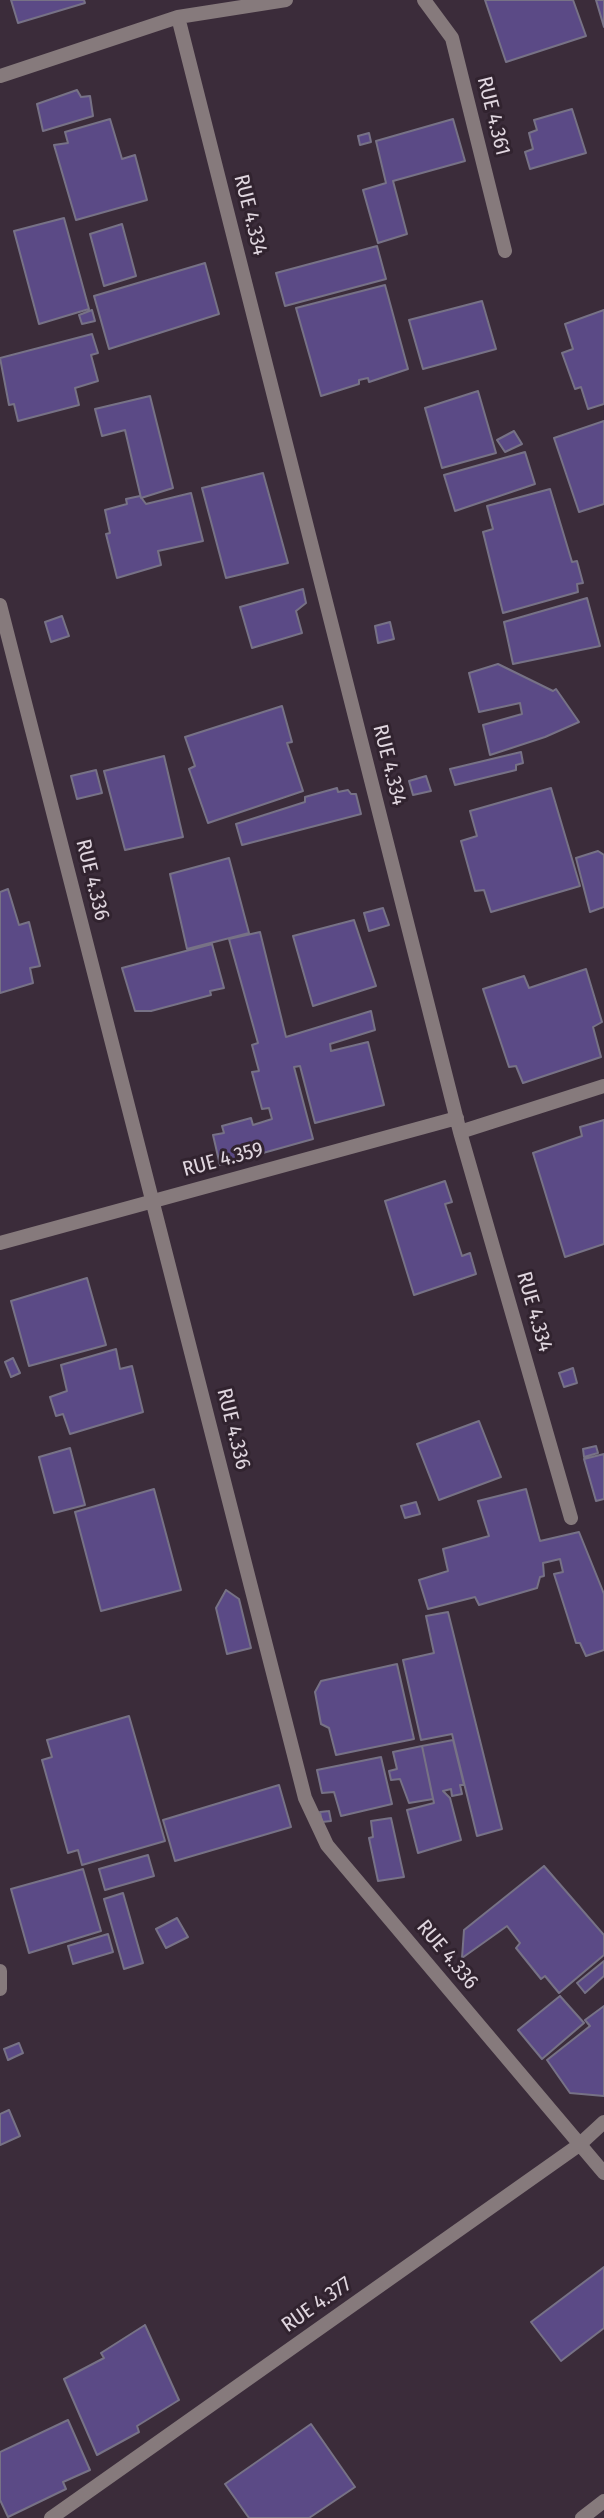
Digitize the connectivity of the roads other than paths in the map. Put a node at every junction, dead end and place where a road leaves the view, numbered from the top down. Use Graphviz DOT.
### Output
graph roads {
  1 [pos="286,0"];
  2 [pos="424,0"];
  3 [pos="178,18"];
  4 [pos="0,76"];
  5 [pos="505,251"];
  6 [pos="0,605"];
  7 [pos="604,1086"];
  8 [pos="458,1125"];
  9 [pos="153,1201"];
  10 [pos="0,1243"];
  11 [pos="571,1518"];
  12 [pos="0,1971"];
  13 [pos="0,1989"];
  14 [pos="604,2122"];
  15 [pos="579,2145"];
  16 [pos="604,2173"];
  17 [pos="604,2501"];
  18 [pos="51,2518"];
  19 [pos="582,2518"];
  1 -- 3 [label="street"];
  2 -- 5 [label="street, RUE 4.361"];
  3 -- 4 [label="street"];
  3 -- 8 [label="street, RUE 4.334"];
  6 -- 9 [label="street, RUE 4.336"];
  7 -- 8 [label="street, RUE 4.359"];
  8 -- 9 [label="street, RUE 4.359"];
  8 -- 11 [label="street, RUE 4.334"];
  9 -- 10 [label="street, RUE 4.359"];
  9 -- 15 [label="street, RUE 4.336"];
  12 -- 13 [label="street"];
  14 -- 15 [label="street, RUE 4.377"];
  15 -- 16 [label="street, RUE 4.336"];
  15 -- 18 [label="street, RUE 4.377"];
  17 -- 19 [label="street"];
}
